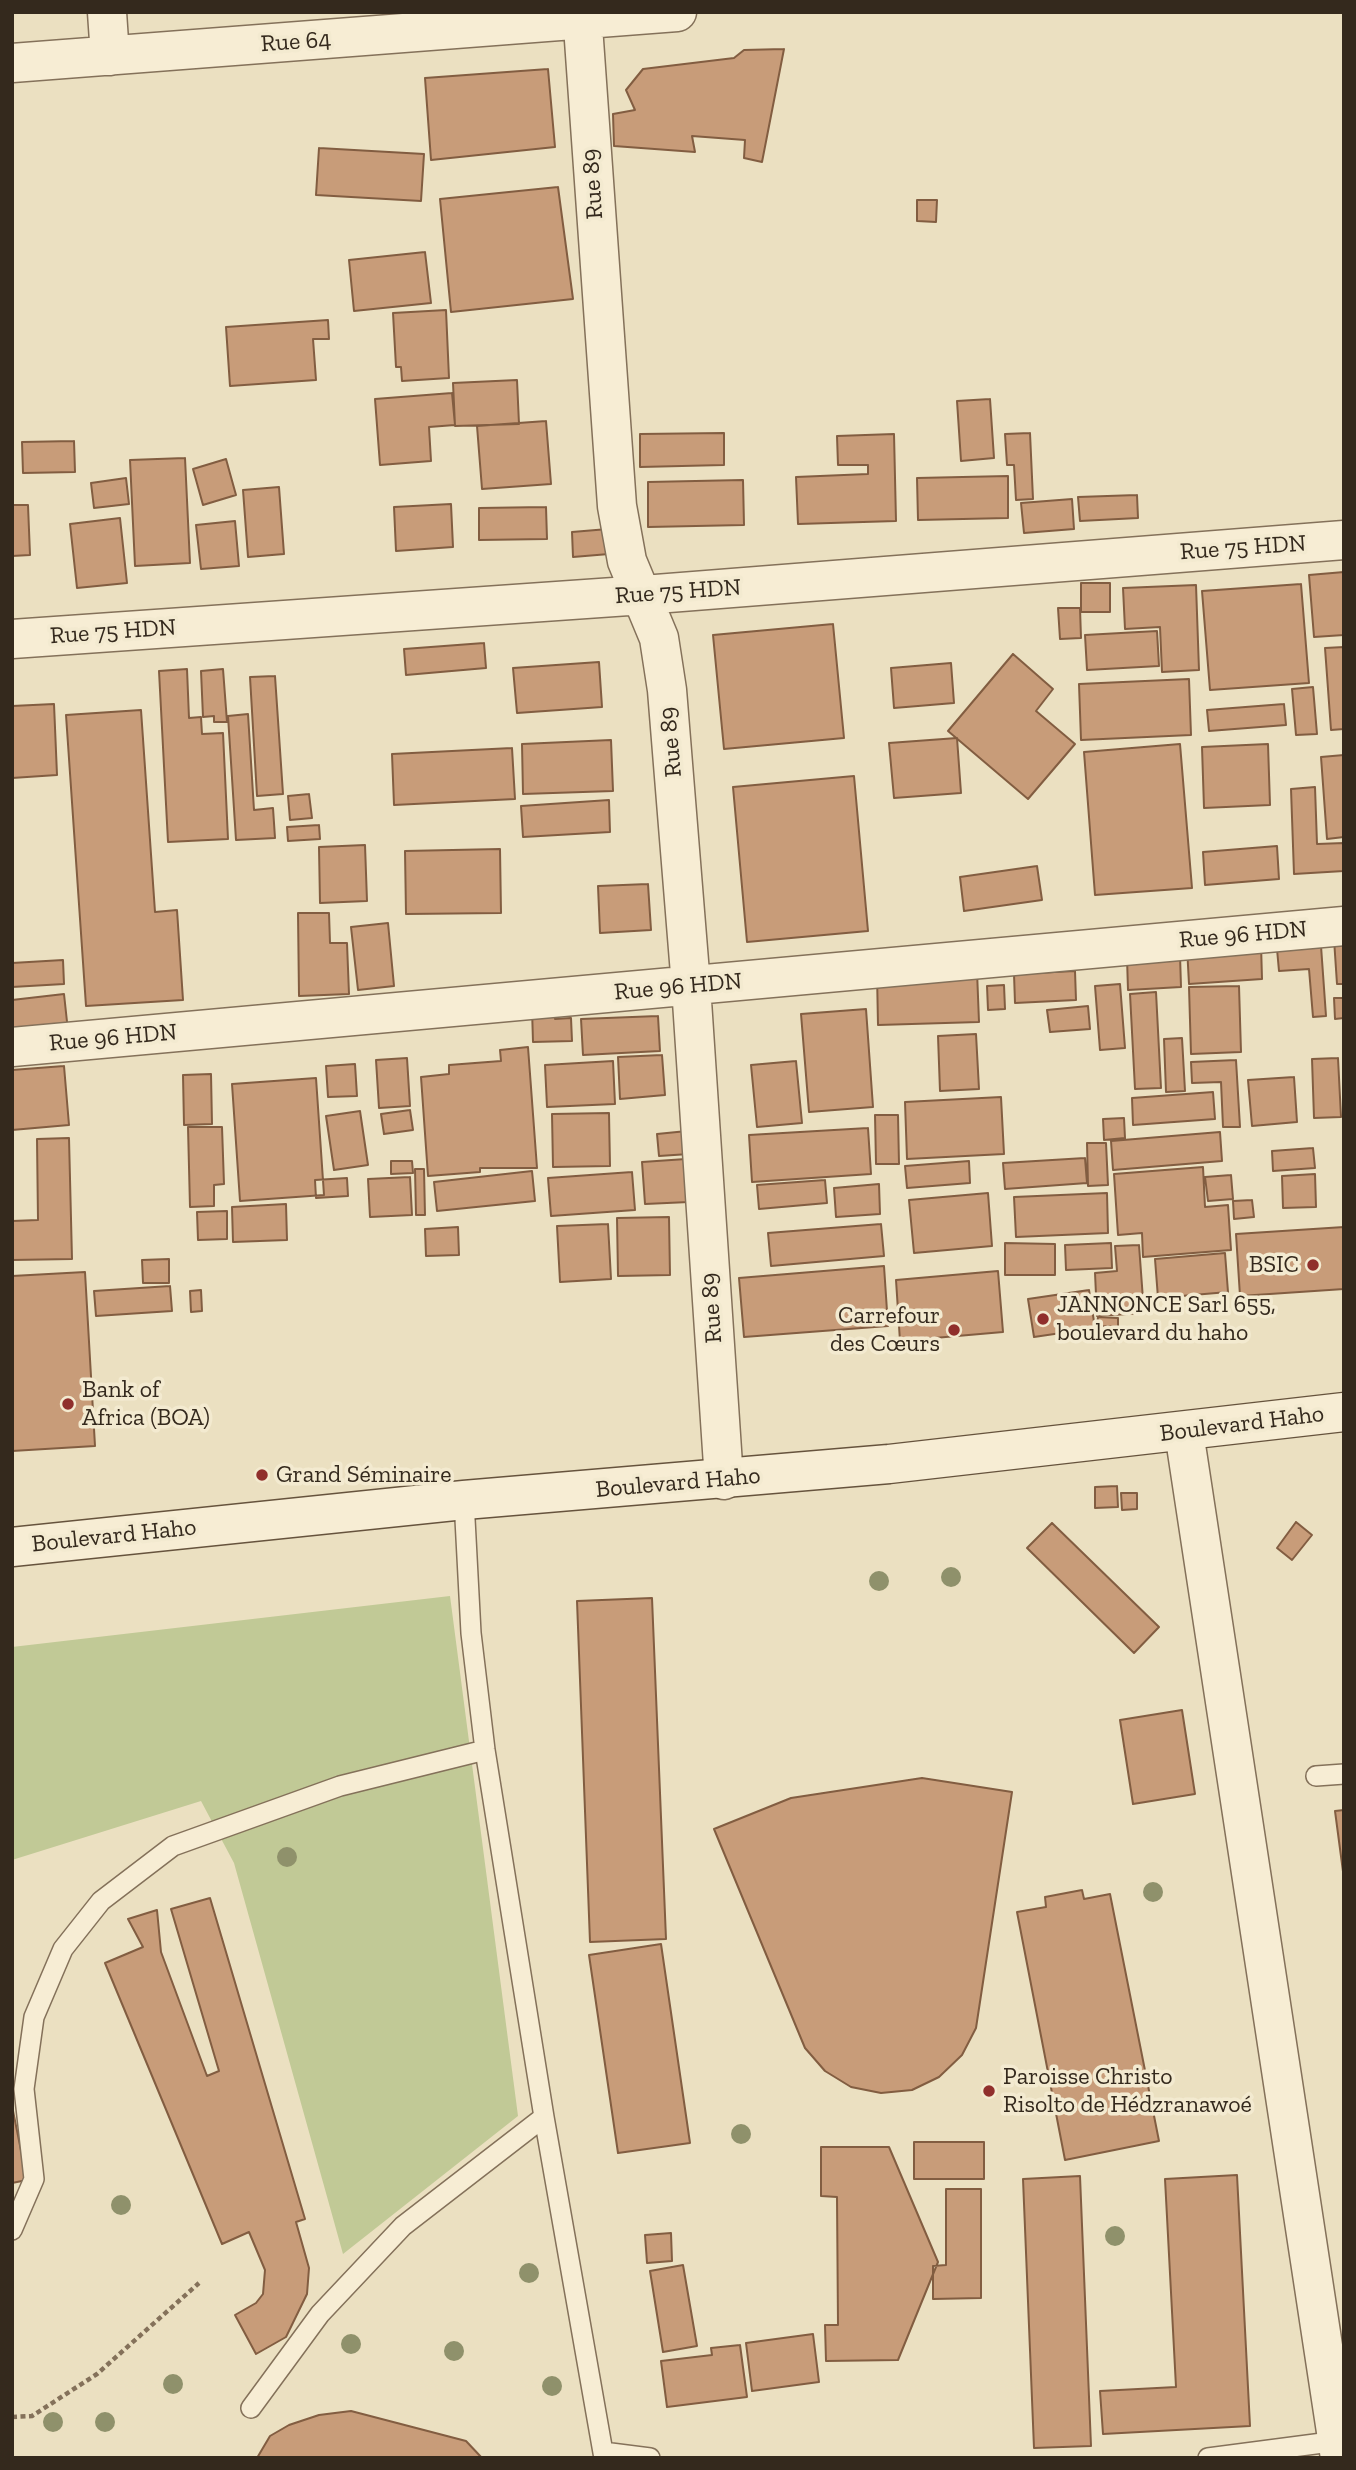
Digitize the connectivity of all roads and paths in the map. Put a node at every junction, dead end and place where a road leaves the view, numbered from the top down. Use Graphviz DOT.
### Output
graph roads {
  1 [pos="107,12"];
  2 [pos="677,12"];
  3 [pos="581,17"];
  4 [pos="110,56"];
  5 [pos="12,62"];
  6 [pos="1344,540"];
  7 [pos="643,595"];
  8 [pos="12,639"];
  9 [pos="1344,926"];
  10 [pos="691,986"];
  11 [pos="12,1047"];
  12 [pos="1344,1412"];
  13 [pos="1184,1432"];
  14 [pos="724,1480"];
  15 [pos="464,1500"];
  16 [pos="12,1547"];
  17 [pos="485,1750"];
  18 [pos="1344,1774"];
  19 [pos="1316,1776"];
  20 [pos="544,2117"];
  21 [pos="12,2230"];
  22 [pos="200,2283"];
  23 [pos="251,2408"];
  24 [pos="12,2417"];
  25 [pos="1339,2449"];
  26 [pos="604,2455"];
  27 [pos="650,2458"];
  28 [pos="1208,2458"];
  1 -- 4 [label="street"];
  2 -- 3 [label="street, Rue 64"];
  3 -- 4 [label="street, Rue 64"];
  3 -- 7 [label="street, Rue 89"];
  4 -- 5 [label="street, Rue 64"];
  6 -- 7 [label="street, Rue 75 HDN"];
  7 -- 8 [label="street, Rue 75 HDN"];
  7 -- 10 [label="street, Rue 89"];
  9 -- 10 [label="street, Rue 96 HDN"];
  10 -- 11 [label="street, Rue 96 HDN"];
  10 -- 14 [label="street, Rue 89"];
  12 -- 13 [label="street, Boulevard Haho"];
  13 -- 14 [label="street, Boulevard Haho"];
  13 -- 25 [label="street"];
  14 -- 15 [label="street, Boulevard Haho"];
  15 -- 16 [label="street, Boulevard Haho"];
  15 -- 17 [label="lane"];
  17 -- 20 [label="lane"];
  17 -- 21 [label="lane"];
  18 -- 19 [label="lane"];
  20 -- 23 [label="lane"];
  20 -- 26 [label="lane"];
  22 -- 24 [label="path"];
  25 -- 28 [label="lane"];
  26 -- 27 [label="lane"];
}
